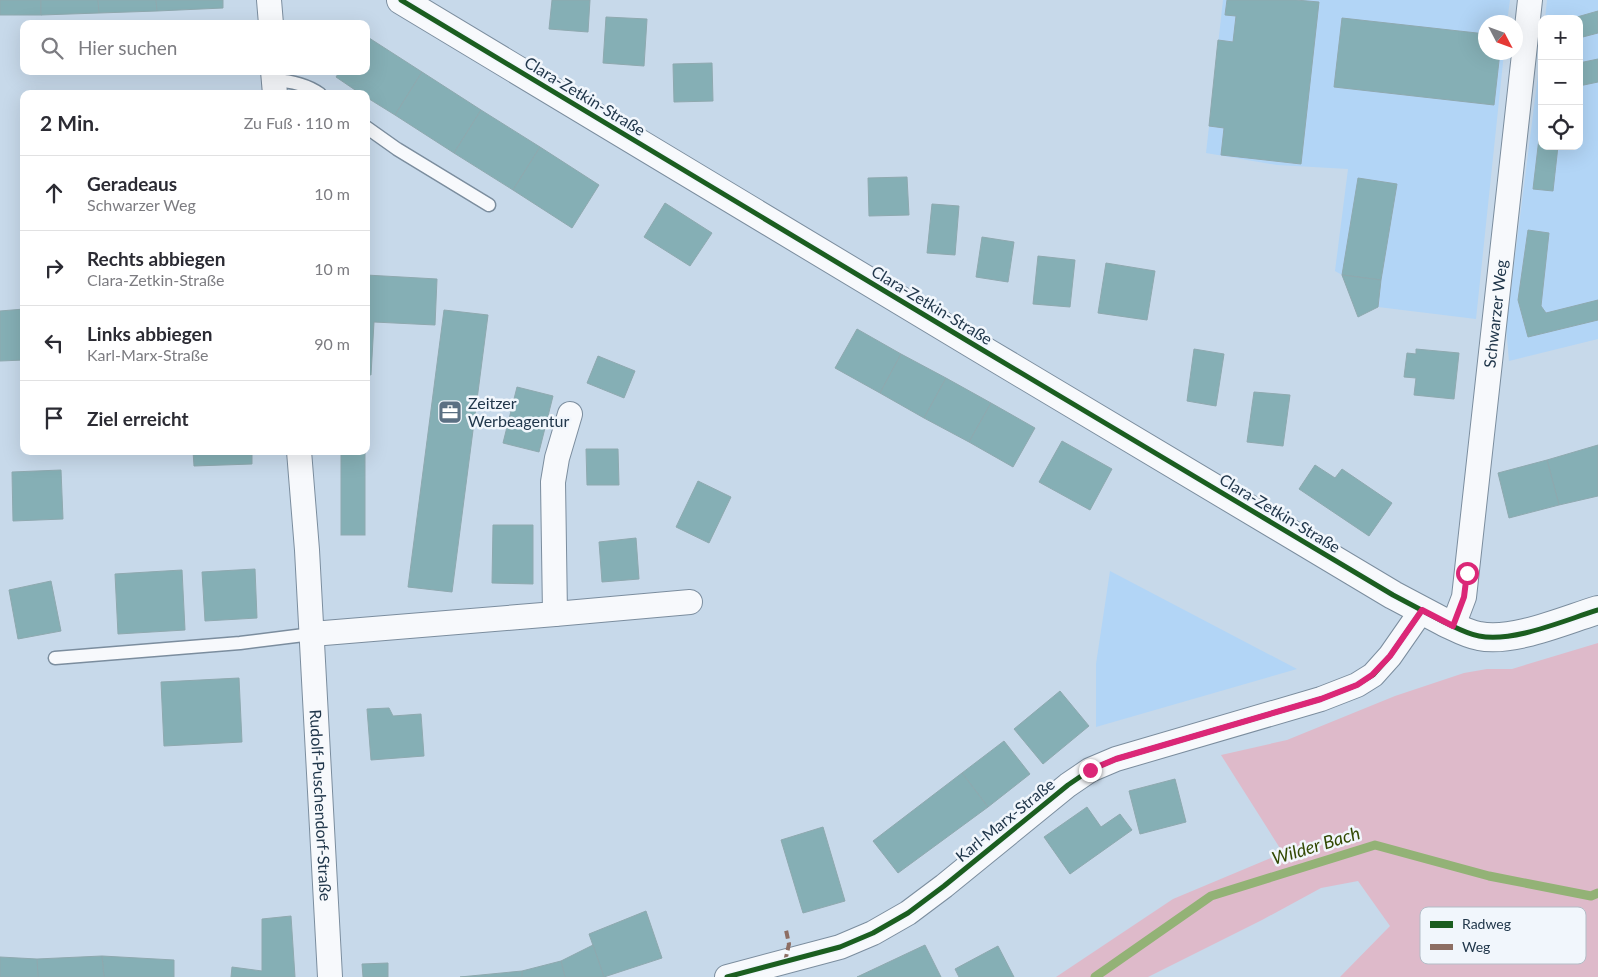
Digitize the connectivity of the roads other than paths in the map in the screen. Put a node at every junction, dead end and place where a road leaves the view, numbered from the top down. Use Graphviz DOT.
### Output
graph roads {
  1 [pos="269,0"];
  2 [pos="401,0"];
  3 [pos="1530,0"];
  4 [pos="271,20"];
  5 [pos="274,82"];
  6 [pos="315,90"];
  7 [pos="370,130"];
  8 [pos="489,205"];
  9 [pos="570,414"];
  10 [pos="299,455"];
  11 [pos="690,602"];
  12 [pos="1422,610"];
  13 [pos="1598,610"];
  14 [pos="555,614"];
  15 [pos="1453,626"];
  16 [pos="312,634"];
  17 [pos="55,658"];
  18 [pos="788,969"];
  19 [pos="330,977"];
  20 [pos="727,977"];
  1 -- 4 [label="street"];
  2 -- 12 [label="street, Clara-Zetkin-Straße"];
  3 -- 15 [label="street, Schwarzer Weg"];
  5 -- 6 [label="lane"];
  7 -- 8 [label="lane"];
  9 -- 14 [label="street"];
  10 -- 16 [label="street, Rudolf-Puschendorf-Straße"];
  11 -- 14 [label="street"];
  12 -- 15 [label="street, Clara-Zetkin-Straße"];
  12 -- 18 [label="street, Karl-Marx-Straße"];
  13 -- 15 [label="street, Clara-Zetkin-Straße"];
  14 -- 16 [label="street"];
  16 -- 17 [label="lane"];
  16 -- 19 [label="street, Rudolf-Puschendorf-Straße"];
  18 -- 20 [label="street, Karl-Marx-Straße"];
}
